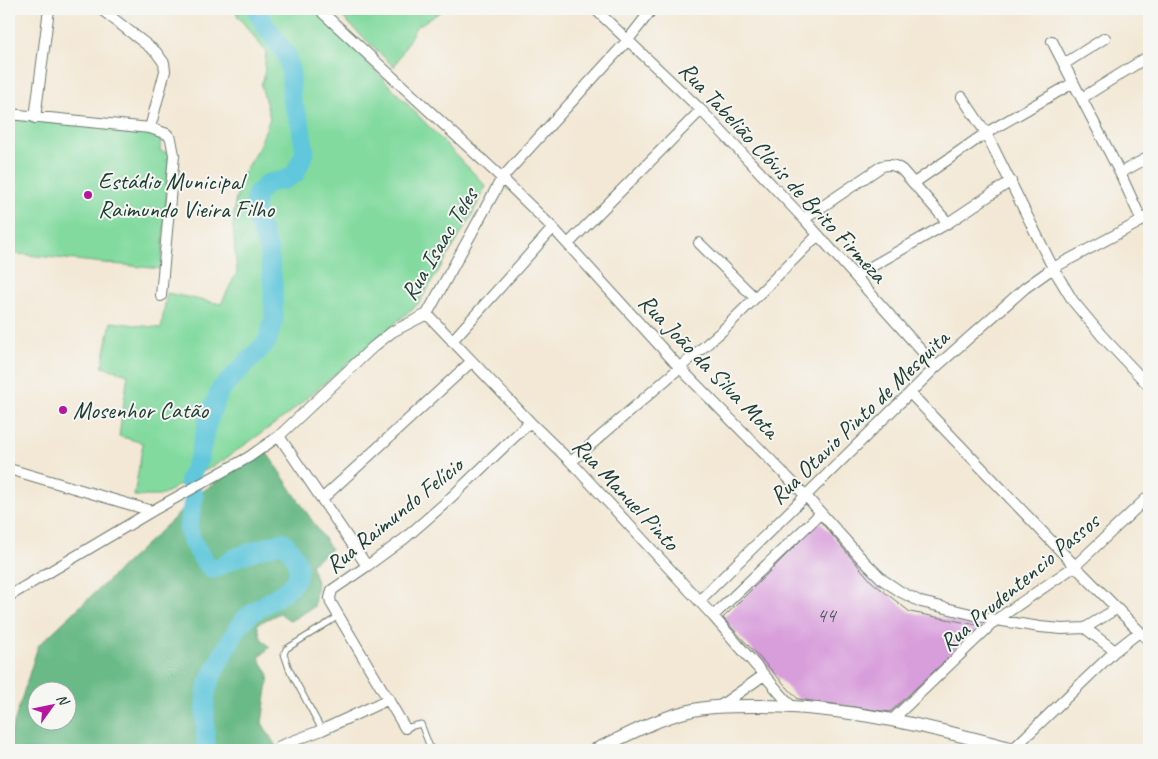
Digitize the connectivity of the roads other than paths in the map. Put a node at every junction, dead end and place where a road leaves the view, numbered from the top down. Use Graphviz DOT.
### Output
graph roads {
  1 [pos="49,9"];
  2 [pos="101,9"];
  3 [pos="595,9"];
  4 [pos="652,9"];
  5 [pos="323,13"];
  6 [pos="1105,38"];
  7 [pos="628,40"];
  8 [pos="1052,41"];
  9 [pos="1149,56"];
  10 [pos="1064,64"];
  11 [pos="1073,83"];
  12 [pos="962,97"];
  13 [pos="1082,98"];
  14 [pos="701,110"];
  15 [pos="9,114"];
  16 [pos="35,118"];
  17 [pos="150,128"];
  18 [pos="986,134"];
  19 [pos="1149,157"];
  20 [pos="1120,173"];
  21 [pos="502,178"];
  22 [pos="1011,181"];
  23 [pos="914,184"];
  24 [pos="804,219"];
  25 [pos="1146,219"];
  26 [pos="948,223"];
  27 [pos="553,228"];
  28 [pos="818,234"];
  29 [pos="699,243"];
  30 [pos="568,244"];
  31 [pos="1053,268"];
  32 [pos="855,276"];
  33 [pos="161,296"];
  34 [pos="755,298"];
  35 [pos="427,314"];
  36 [pos="452,341"];
  37 [pos="472,361"];
  38 [pos="679,367"];
  39 [pos="936,367"];
  40 [pos="1149,386"];
  41 [pos="910,393"];
  42 [pos="530,422"];
  43 [pos="279,436"];
  44 [pos="571,462"];
  45 [pos="9,469"];
  46 [pos="806,496"];
  47 [pos="322,499"];
  48 [pos="1147,502"];
  49 [pos="152,510"];
  50 [pos="821,513"];
  51 [pos="368,566"];
  52 [pos="1075,566"];
  53 [pos="9,596"];
  54 [pos="699,601"];
  55 [pos="1116,608"];
  56 [pos="339,616"];
  57 [pos="713,616"];
  58 [pos="996,620"];
  59 [pos="1085,628"];
  60 [pos="1139,632"];
  61 [pos="1149,642"];
  62 [pos="1116,651"];
  63 [pos="764,675"];
  64 [pos="389,699"];
  65 [pos="720,706"];
  66 [pos="791,706"];
  67 [pos="892,720"];
  68 [pos="405,728"];
  69 [pos="322,730"];
  70 [pos="280,746"];
  71 [pos="431,750"];
  72 [pos="594,750"];
  73 [pos="1015,750"];
  1 -- 16 [label="street"];
  2 -- 17 [label="street"];
  3 -- 7 [label="street, Rua Tabelião Clóvis de Brito Firmeza"];
  4 -- 7 [label="street, Rua Isaac Teles"];
  5 -- 21 [label="street, Rua João da Silva Mota"];
  6 -- 10 [label="street"];
  7 -- 14 [label="street, Rua Tabelião Clóvis de Brito Firmeza"];
  7 -- 21 [label="street, Rua Isaac Teles"];
  8 -- 10 [label="street"];
  9 -- 13 [label="street"];
  10 -- 11 [label="street"];
  11 -- 13 [label="street"];
  11 -- 18 [label="street"];
  12 -- 18 [label="street"];
  13 -- 20 [label="street"];
  14 -- 24 [label="street, Rua Tabelião Clóvis de Brito Firmeza"];
  14 -- 30 [label="street"];
  15 -- 16 [label="street"];
  16 -- 17 [label="street"];
  17 -- 33 [label="street"];
  18 -- 22 [label="street"];
  18 -- 23 [label="street"];
  19 -- 20 [label="street"];
  20 -- 25 [label="street"];
  21 -- 27 [label="street, Rua João da Silva Mota"];
  21 -- 35 [label="street, Rua Isaac Teles"];
  22 -- 26 [label="street"];
  22 -- 31 [label="street"];
  23 -- 24 [label="street"];
  23 -- 26 [label="street"];
  24 -- 28 [label="street, Rua Tabelião Clóvis de Brito Firmeza"];
  25 -- 31 [label="street, Rua Otavio Pinto de Mesquita"];
  26 -- 32 [label="street"];
  27 -- 30 [label="street, Rua João da Silva Mota"];
  27 -- 36 [label="street"];
  28 -- 32 [label="street, Rua Tabelião Clóvis de Brito Firmeza"];
  28 -- 34 [label="street"];
  29 -- 34 [label="street"];
  30 -- 38 [label="street, Rua João da Silva Mota"];
  31 -- 39 [label="street, Rua Otavio Pinto de Mesquita"];
  31 -- 40 [label="street"];
  32 -- 39 [label="street, Rua Tabelião Clóvis de Brito Firmeza"];
  34 -- 38 [label="street"];
  35 -- 36 [label="street, Rua Manuel Pinto"];
  35 -- 43 [label="street, Rua Isaac Teles"];
  36 -- 37 [label="street, Rua Manuel Pinto"];
  37 -- 42 [label="street, Rua Manuel Pinto"];
  37 -- 47 [label="street"];
  38 -- 44 [label="street"];
  38 -- 46 [label="street, Rua João da Silva Mota"];
  39 -- 41 [label="street, Rua Otavio Pinto de Mesquita"];
  41 -- 46 [label="street, Rua Otavio Pinto de Mesquita"];
  41 -- 52 [label="street"];
  42 -- 44 [label="street, Rua Manuel Pinto"];
  42 -- 51 [label="street, Rua Raimundo Felício"];
  43 -- 47 [label="street"];
  43 -- 49 [label="street, Rua Isaac Teles"];
  44 -- 54 [label="street, Rua Manuel Pinto"];
  45 -- 49 [label="street"];
  46 -- 50 [label="street, Rua João da Silva Mota"];
  46 -- 54 [label="street, Rua Otavio Pinto de Mesquita"];
  47 -- 51 [label="street"];
  48 -- 52 [label="street, Rua Prudentencio Passos"];
  49 -- 53 [label="street, Rua Isaac Teles"];
  50 -- 57 [label="street, Rua Otavio Pinto de Mesquita"];
  50 -- 58 [label="street, Rua João da Silva Mota"];
  51 -- 56 [label="street, Rua Raimundo Felício"];
  52 -- 55 [label="street"];
  52 -- 58 [label="street, Rua Prudentencio Passos"];
  54 -- 57 [label="street, Rua Manuel Pinto"];
  55 -- 59 [label="street"];
  55 -- 60 [label="street"];
  56 -- 64 [label="street, Rua Raimundo Felício"];
  56 -- 69 [label="lane"];
  57 -- 63 [label="street, Rua Manuel Pinto"];
  58 -- 59 [label="street, Rua João da Silva Mota"];
  58 -- 67 [label="street, Rua Prudentencio Passos"];
  59 -- 62 [label="street"];
  60 -- 61 [label="street"];
  60 -- 62 [label="street"];
  62 -- 73 [label="street"];
  63 -- 65 [label="street"];
  63 -- 66 [label="street, Rua Manuel Pinto"];
  64 -- 68 [label="street, Rua Raimundo Felício"];
  64 -- 69 [label="street"];
  65 -- 66 [label="street"];
  65 -- 72 [label="street"];
  66 -- 67 [label="street"];
  67 -- 73 [label="street"];
  68 -- 71 [label="lane"];
  69 -- 70 [label="street"];
}
